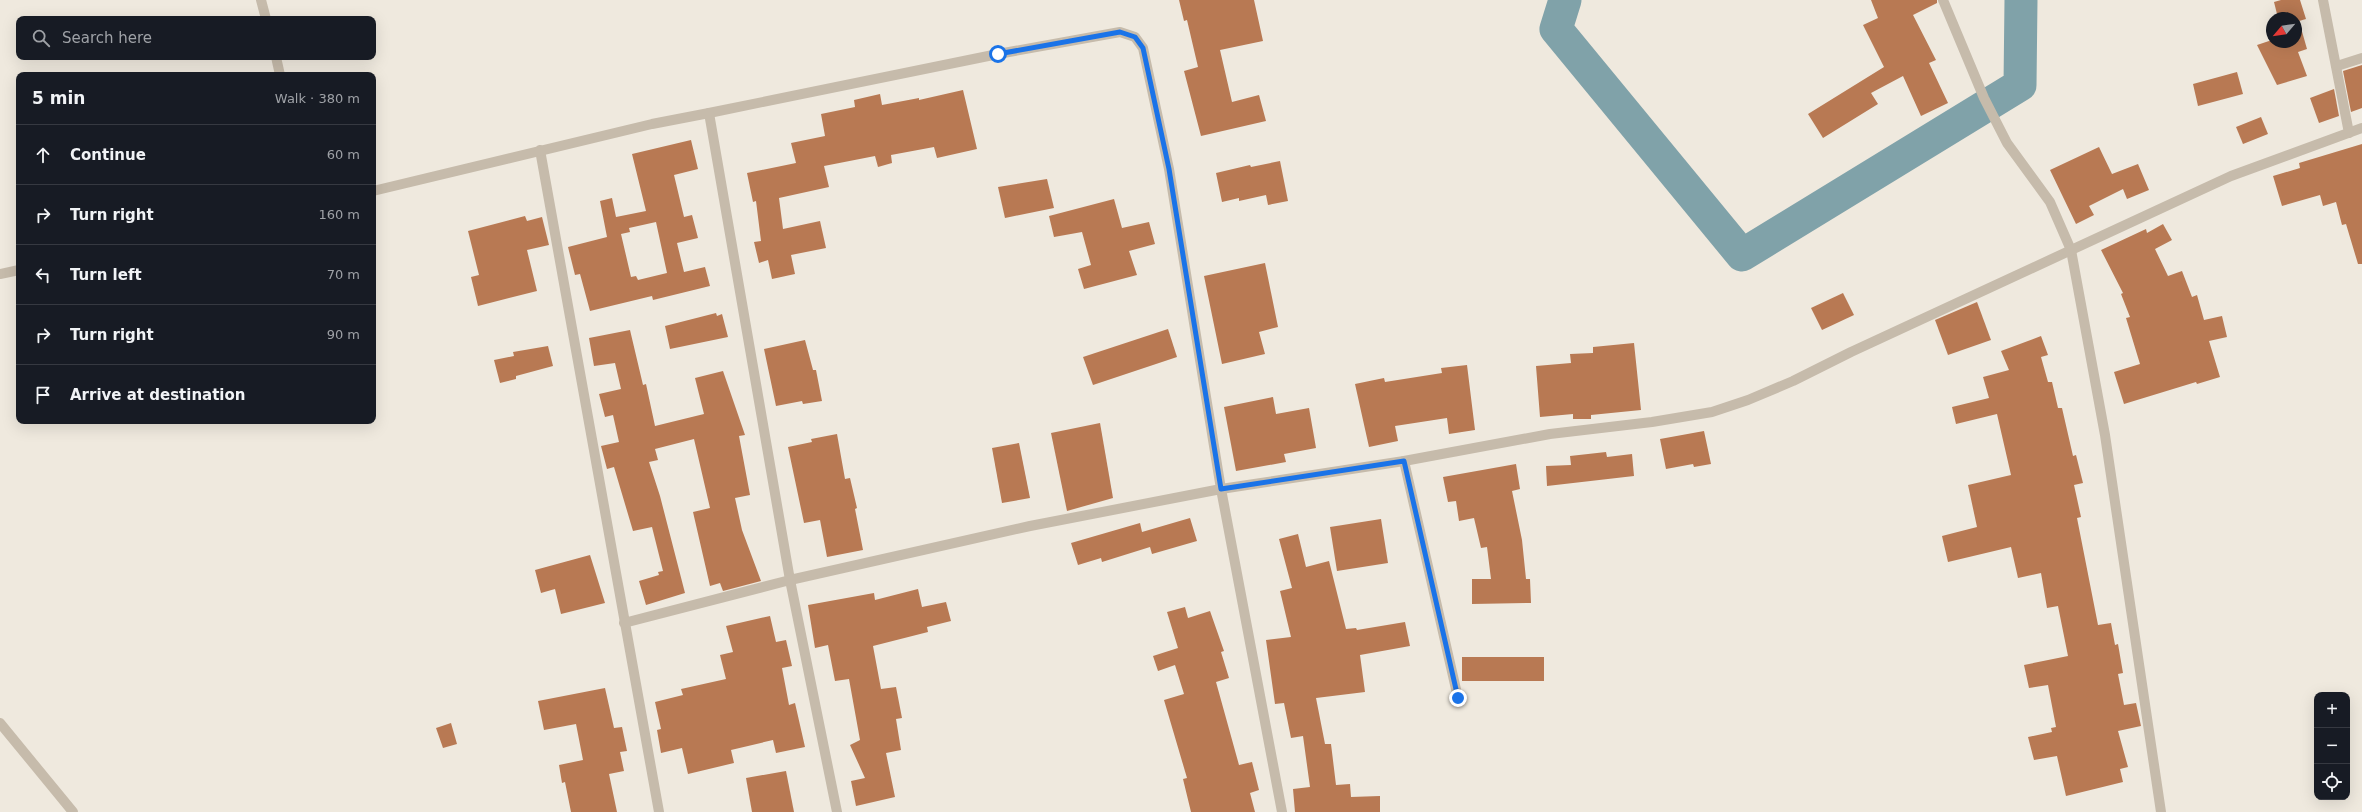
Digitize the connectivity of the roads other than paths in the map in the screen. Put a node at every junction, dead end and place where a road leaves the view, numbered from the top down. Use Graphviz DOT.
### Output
graph roads {
  1 [pos="261,0"];
  2 [pos="1943,0"];
  3 [pos="2323,0"];
  4 [pos="265,16"];
  5 [pos="2362,58"];
  6 [pos="277,60"];
  7 [pos="2337,66"];
  8 [pos="279,72"];
  9 [pos="710,113"];
  10 [pos="2362,128"];
  11 [pos="2349,132"];
  12 [pos="540,150"];
  13 [pos="376,190"];
  14 [pos="2071,250"];
  15 [pos="16,271"];
  16 [pos="0,274"];
  17 [pos="1404,461"];
  18 [pos="1221,489"];
  19 [pos="790,580"];
  20 [pos="624,623"];
  21 [pos="1458,698"];
  22 [pos="0,723"];
  23 [pos="73,812"];
  24 [pos="659,812"];
  25 [pos="837,812"];
  26 [pos="1282,812"];
  27 [pos="2161,812"];
  1 -- 4 [label="street"];
  2 -- 14 [label="street"];
  3 -- 7 [label="street"];
  5 -- 7 [label="street"];
  6 -- 8 [label="street"];
  7 -- 11 [label="street"];
  9 -- 12 [label="street"];
  9 -- 18 [label="street"];
  9 -- 19 [label="street"];
  10 -- 11 [label="street"];
  11 -- 14 [label="street"];
  12 -- 13 [label="street"];
  12 -- 20 [label="street"];
  14 -- 17 [label="street"];
  14 -- 27 [label="street"];
  15 -- 16 [label="street"];
  17 -- 18 [label="street"];
  17 -- 21 [label="street"];
  18 -- 19 [label="street"];
  18 -- 26 [label="street"];
  19 -- 20 [label="street"];
  19 -- 25 [label="street"];
  20 -- 24 [label="street"];
  22 -- 23 [label="street"];
}
